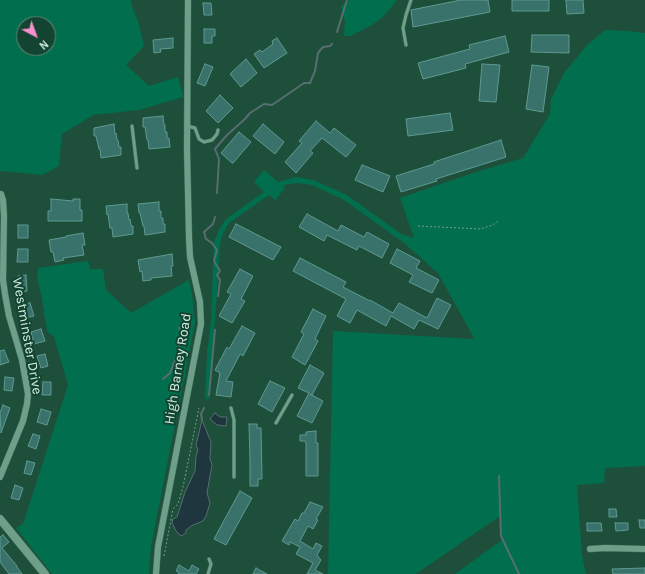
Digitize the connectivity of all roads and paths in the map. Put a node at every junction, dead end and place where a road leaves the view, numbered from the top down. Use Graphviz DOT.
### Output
graph roads {
  1 [pos="188,0"];
  2 [pos="412,0"];
  3 [pos="406,44"];
  4 [pos="132,126"];
  5 [pos="187,126"];
  6 [pos="218,130"];
  7 [pos="137,168"];
  8 [pos="0,194"];
  9 [pos="498,221"];
  10 [pos="418,226"];
  11 [pos="292,395"];
  12 [pos="199,408"];
  13 [pos="231,408"];
  14 [pos="276,423"];
  15 [pos="0,477"];
  16 [pos="234,478"];
  17 [pos="0,520"];
  18 [pos="590,549"];
  19 [pos="645,549"];
  20 [pos="164,556"];
  21 [pos="209,559"];
  22 [pos="45,574"];
  23 [pos="156,574"];
  24 [pos="208,574"];
  1 -- 5 [label="street, High Barney Road"];
  2 -- 3 [label="lane"];
  4 -- 7 [label="lane"];
  5 -- 6 [label="lane"];
  5 -- 23 [label="street, High Barney Road"];
  8 -- 15 [label="street, Westminster Drive"];
  9 -- 10 [label="path"];
  11 -- 14 [label="lane"];
  12 -- 20 [label="path"];
  13 -- 16 [label="lane"];
  17 -- 22 [label="street"];
  18 -- 19 [label="street"];
  21 -- 24 [label="lane"];
}
